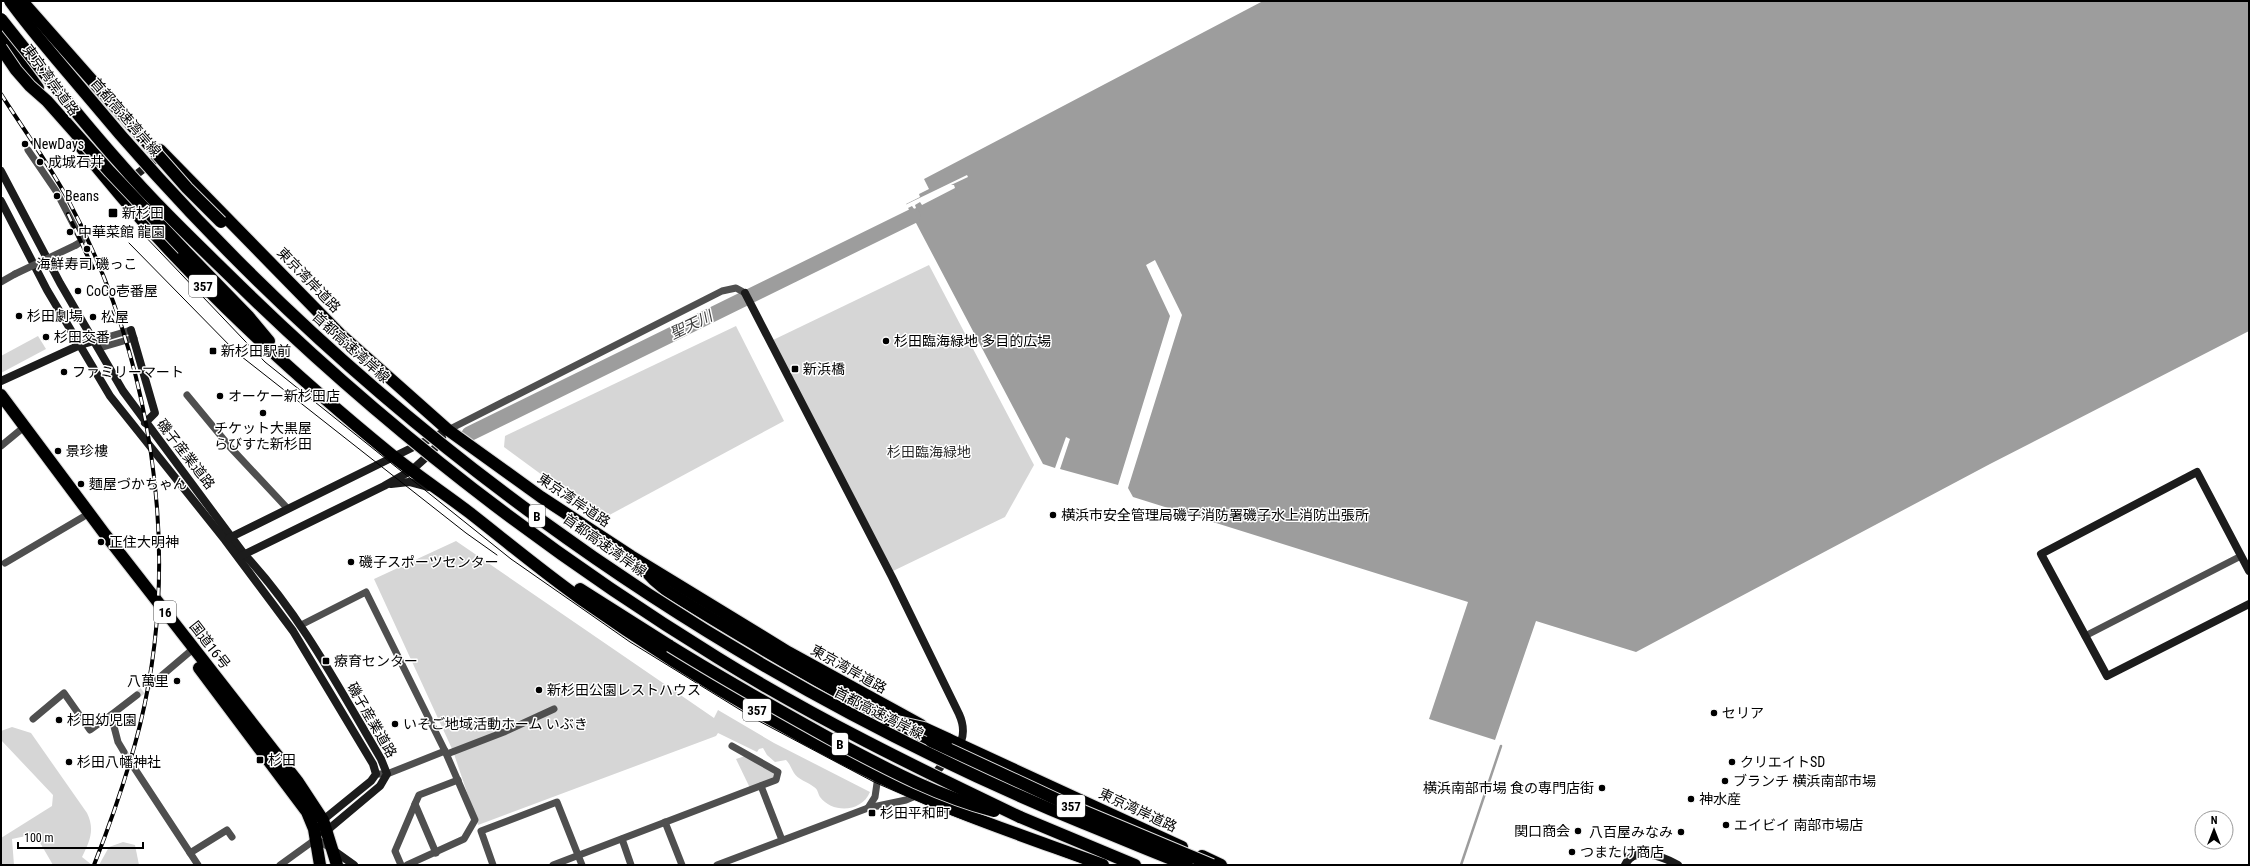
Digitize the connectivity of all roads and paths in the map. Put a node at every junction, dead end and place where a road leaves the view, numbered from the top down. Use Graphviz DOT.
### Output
graph roads {
  1 [pos="10,1"];
  2 [pos="22,1"];
  3 [pos="26,1"];
  4 [pos="38,18"];
  5 [pos="1,19"];
  6 [pos="1,38"];
  7 [pos="1,48"];
  8 [pos="46,100"];
  9 [pos="28,150"];
  10 [pos="163,153"];
  11 [pos="1,171"];
  12 [pos="115,190"];
  13 [pos="1,201"];
  14 [pos="1,282"];
  15 [pos="745,293"];
  16 [pos="133,334"];
  17 [pos="340,334"];
  18 [pos="94,341"];
  19 [pos="80,346"];
  20 [pos="286,364"];
  21 [pos="1,381"];
  22 [pos="1,395"];
  23 [pos="187,395"];
  24 [pos="1,408"];
  25 [pos="146,423"];
  26 [pos="21,429"];
  27 [pos="448,430"];
  28 [pos="1,446"];
  29 [pos="395,457"];
  30 [pos="412,470"];
  31 [pos="384,486"];
  32 [pos="445,495"];
  33 [pos="287,508"];
  34 [pos="83,516"];
  35 [pos="232,536"];
  36 [pos="225,540"];
  37 [pos="241,556"];
  38 [pos="631,556"];
  39 [pos="2241,556"];
  40 [pos="528,558"];
  41 [pos="5,563"];
  42 [pos="2249,571"];
  43 [pos="2249,604"];
  44 [pos="301,625"];
  45 [pos="2086,636"];
  46 [pos="191,651"];
  47 [pos="153,683"];
  48 [pos="137,695"];
  49 [pos="554,709"];
  50 [pos="111,714"];
  51 [pos="33,719"];
  52 [pos="732,746"];
  53 [pos="959,746"];
  54 [pos="124,752"];
  55 [pos="446,752"];
  56 [pos="133,766"];
  57 [pos="376,774"];
  58 [pos="387,774"];
  59 [pos="878,776"];
  60 [pos="458,780"];
  61 [pos="760,786"];
  62 [pos="918,795"];
  63 [pos="415,804"];
  64 [pos="868,808"];
  65 [pos="1020,817"];
  66 [pos="665,822"];
  67 [pos="326,825"];
  68 [pos="232,836"];
  69 [pos="316,839"];
  70 [pos="622,839"];
  71 [pos="782,840"];
  72 [pos="333,850"];
  73 [pos="190,853"];
  74 [pos="436,853"];
  75 [pos="578,855"];
  76 [pos="198,865"];
  77 [pos="280,865"];
  78 [pos="320,865"];
  79 [pos="336,865"];
  80 [pos="354,865"];
  81 [pos="401,865"];
  82 [pos="407,865"];
  83 [pos="493,865"];
  84 [pos="553,865"];
  85 [pos="582,865"];
  86 [pos="631,865"];
  87 [pos="682,865"];
  88 [pos="717,865"];
  89 [pos="1103,865"];
  90 [pos="1135,865"];
  91 [pos="1187,865"];
  92 [pos="1212,865"];
  93 [pos="1221,865"];
  94 [pos="1625,865"];
  95 [pos="1678,865"];
  1 -- 91 [label="highway, 首都高速湾岸線 / B, bridge"];
  2 -- 4 [label="highway, bridge"];
  3 -- 4 [label="highway, 東京湾岸道路 / 357"];
  4 -- 10 [label="highway, 東京湾岸道路 / 357"];
  4 -- 17 [label="highway, bridge"];
  5 -- 65 [label="highway, B, bridge"];
  6 -- 8 [label="highway, bridge"];
  6 -- 12 [label="highway, 東京湾岸道路 / 357"];
  7 -- 8 [label="highway, bridge"];
  8 -- 20 [label="highway, bridge"];
  9 -- 14 [label="street, bridge"];
  10 -- 12 [label="street"];
  10 -- 17 [label="highway, 東京湾岸道路 / 357"];
  11 -- 18 [label="street, 磯子産業道路"];
  12 -- 20 [label="highway, 東京湾岸道路 / 357"];
  13 -- 19 [label="street, 磯子産業道路"];
  15 -- 27 [label="street"];
  15 -- 53 [label="street"];
  16 -- 18 [label="street"];
  16 -- 25 [label="street"];
  17 -- 27 [label="highway, 東京湾岸道路 / 357"];
  18 -- 19 [label="street"];
  18 -- 25 [label="street, 磯子産業道路"];
  19 -- 21 [label="street"];
  19 -- 36 [label="street, 磯子産業道路"];
  20 -- 29 [label="highway, 東京湾岸道路 / 357"];
  22 -- 26 [label="highway, 国道16号 / 16"];
  23 -- 33 [label="street"];
  24 -- 26 [label="highway, 国道16号 / 16"];
  25 -- 35 [label="street, 磯子産業道路"];
  26 -- 28 [label="street"];
  26 -- 34 [label="highway, 国道16号 / 16"];
  26 -- 46 [label="highway, 国道16号 / 16"];
  27 -- 29 [label="street"];
  27 -- 30 [label="street"];
  27 -- 38 [label="highway, 東京湾岸道路 / 357"];
  29 -- 30 [label="highway, 東京湾岸道路 / 357"];
  29 -- 33 [label="street"];
  30 -- 31 [label="street"];
  30 -- 32 [label="highway, 東京湾岸道路 / 357"];
  31 -- 32 [label="street"];
  31 -- 37 [label="street"];
  32 -- 40 [label="highway, 東京湾岸道路 / 357"];
  33 -- 35 [label="street"];
  34 -- 41 [label="street"];
  34 -- 46 [label="highway, 国道16号 / 16"];
  35 -- 36 [label="street"];
  35 -- 37 [label="street, 磯子産業道路"];
  36 -- 37 [label="street, 磯子産業道路"];
  37 -- 44 [label="street, 磯子産業道路"];
  37 -- 57 [label="street, 磯子産業道路"];
  38 -- 53 [label="highway, 東京湾岸道路 / 357"];
  38 -- 92 [label="highway, 357, bridge"];
  39 -- 42 [label="street"];
  39 -- 45 [label="street"];
  39 -- 45 [label="street"];
  40 -- 59 [label="highway, 東京湾岸道路 / 357"];
  40 -- 65 [label="highway, B, bridge"];
  43 -- 45 [label="street"];
  44 -- 55 [label="street"];
  44 -- 58 [label="street, 磯子産業道路"];
  46 -- 47 [label="street"];
  46 -- 67 [label="highway, 国道16号 / 16"];
  46 -- 69 [label="highway, 国道16号 / 16"];
  48 -- 50 [label="street"];
  49 -- 55 [label="street"];
  50 -- 51 [label="street"];
  50 -- 54 [label="street"];
  52 -- 61 [label="street"];
  53 -- 62 [label="street"];
  53 -- 93 [label="highway, 東京湾岸道路 / 357"];
  55 -- 58 [label="street"];
  55 -- 60 [label="street"];
  56 -- 73 [label="street"];
  57 -- 58 [label="street"];
  57 -- 67 [label="street, 磯子産業道路"];
  58 -- 67 [label="street, 磯子産業道路"];
  59 -- 62 [label="highway, 東京湾岸道路 / 357"];
  59 -- 64 [label="street"];
  60 -- 63 [label="street"];
  60 -- 74 [label="street"];
  61 -- 66 [label="street"];
  61 -- 71 [label="street"];
  62 -- 64 [label="street"];
  62 -- 89 [label="highway, 東京湾岸道路 / 357"];
  63 -- 74 [label="street"];
  63 -- 81 [label="street"];
  64 -- 71 [label="street"];
  65 -- 90 [label="highway, B"];
  66 -- 70 [label="street"];
  66 -- 87 [label="street"];
  67 -- 69 [label="street, 磯子産業道路"];
  67 -- 72 [label="highway, 国道16号 / 16"];
  68 -- 73 [label="street"];
  69 -- 72 [label="street"];
  69 -- 77 [label="street"];
  69 -- 78 [label="highway, 国道16号 / 16"];
  70 -- 75 [label="street"];
  70 -- 86 [label="street"];
  71 -- 88 [label="street"];
  72 -- 79 [label="highway, 国道16号 / 16"];
  72 -- 80 [label="street"];
  73 -- 76 [label="street"];
  74 -- 82 [label="street"];
  75 -- 83 [label="street"];
  75 -- 84 [label="street"];
  75 -- 85 [label="street"];
  94 -- 95 [label="street"];
}
